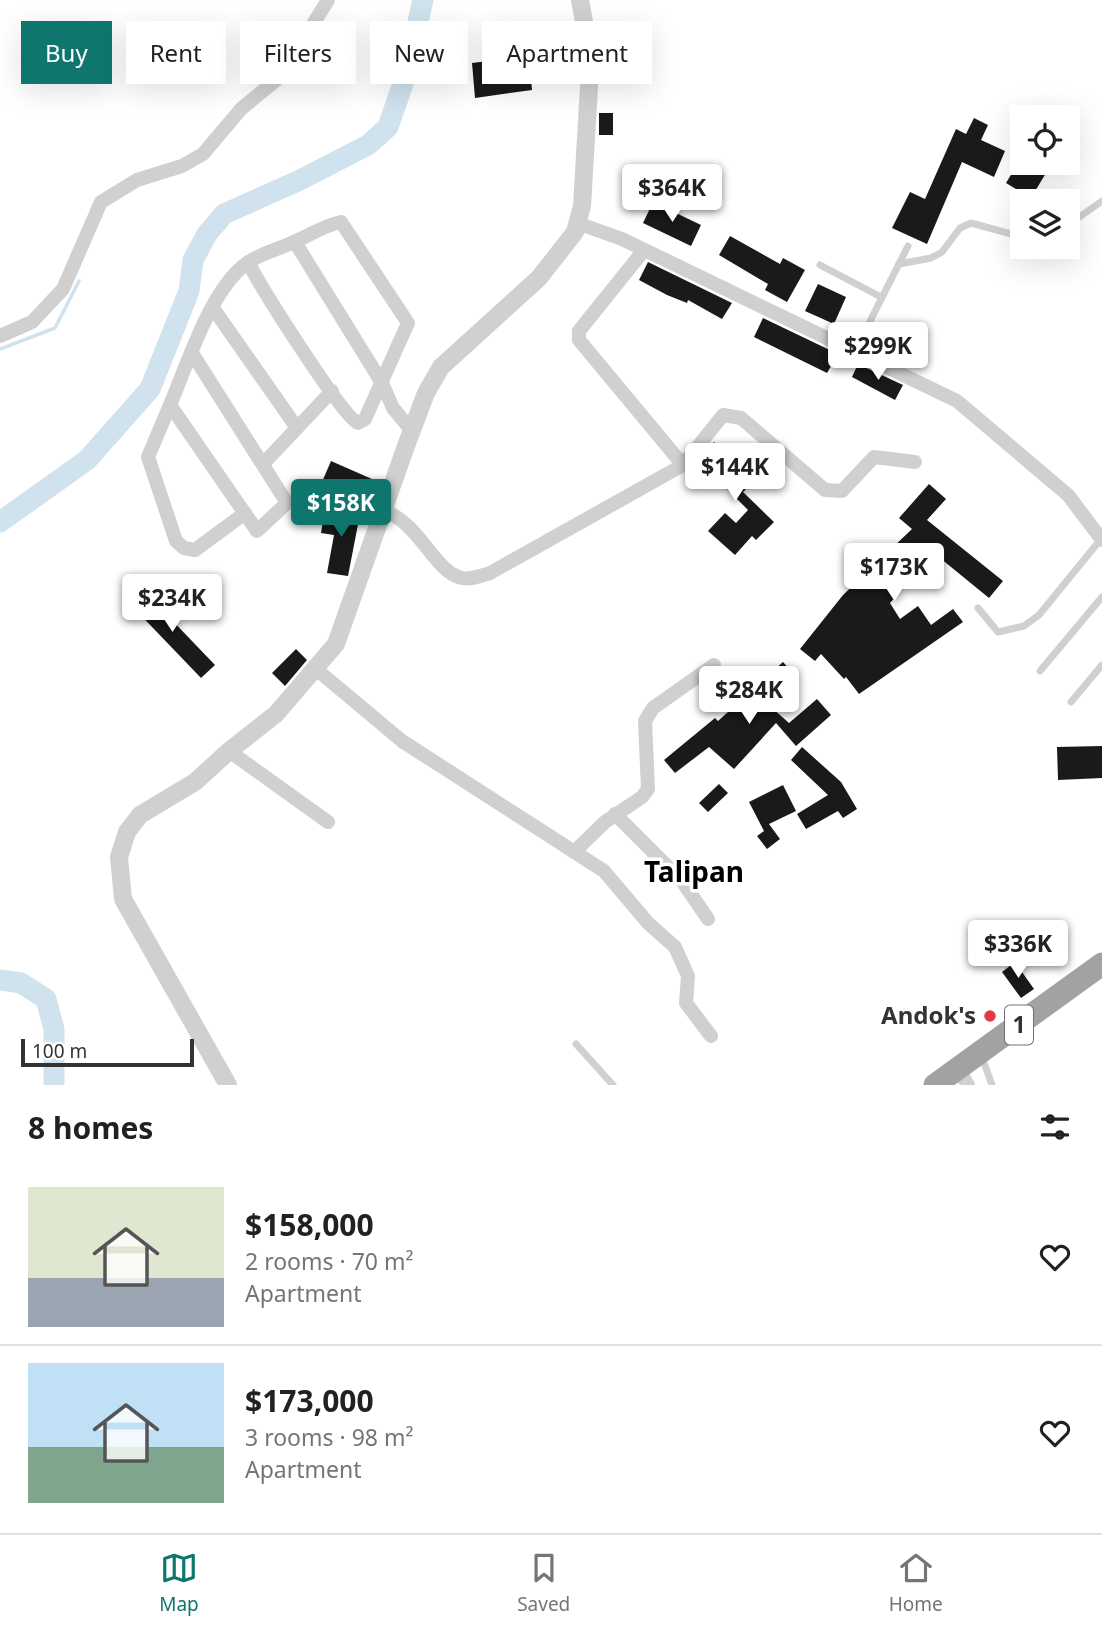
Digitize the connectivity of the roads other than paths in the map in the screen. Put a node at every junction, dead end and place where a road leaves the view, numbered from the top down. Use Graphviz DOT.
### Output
graph roads {
  1 [pos="328,0"];
  2 [pos="580,0"];
  3 [pos="1102,201"];
  4 [pos="1080,217"];
  5 [pos="577,223"];
  6 [pos="1010,234"];
  7 [pos="295,242"];
  8 [pos="908,246"];
  9 [pos="644,250"];
  10 [pos="248,262"];
  11 [pos="899,264"];
  12 [pos="820,265"];
  13 [pos="881,297"];
  14 [pos="214,308"];
  15 [pos="0,336"];
  16 [pos="855,351"];
  17 [pos="192,353"];
  18 [pos="382,383"];
  19 [pos="332,391"];
  20 [pos="170,405"];
  21 [pos="297,428"];
  22 [pos="412,431"];
  23 [pos="915,461"];
  24 [pos="263,464"];
  25 [pos="683,465"];
  26 [pos="383,510"];
  27 [pos="245,513"];
  28 [pos="1101,540"];
  29 [pos="1102,597"];
  30 [pos="978,608"];
  31 [pos="714,665"];
  32 [pos="1102,665"];
  33 [pos="316,669"];
  34 [pos="1040,671"];
  35 [pos="1071,702"];
  36 [pos="229,751"];
  37 [pos="615,814"];
  38 [pos="328,822"];
  39 [pos="573,852"];
  40 [pos="708,919"];
  41 [pos="1102,964"];
  42 [pos="711,1036"];
  43 [pos="576,1044"];
  44 [pos="980,1053"];
  45 [pos="963,1077"];
  46 [pos="228,1085"];
  47 [pos="613,1085"];
  48 [pos="935,1085"];
  49 [pos="992,1085"];
  1 -- 15 [label="street"];
  2 -- 5 [label="street"];
  3 -- 4 [label="lane"];
  5 -- 9 [label="street"];
  5 -- 22 [label="street"];
  6 -- 11 [label="lane"];
  7 -- 10 [label="street"];
  7 -- 18 [label="street"];
  7 -- 18 [label="street"];
  8 -- 11 [label="lane"];
  9 -- 16 [label="street"];
  9 -- 25 [label="street"];
  10 -- 14 [label="street"];
  10 -- 19 [label="street"];
  11 -- 13 [label="lane"];
  12 -- 13 [label="lane"];
  13 -- 16 [label="lane"];
  14 -- 17 [label="street"];
  14 -- 21 [label="street"];
  16 -- 28 [label="street"];
  17 -- 20 [label="street"];
  17 -- 24 [label="street"];
  18 -- 19 [label="street"];
  18 -- 22 [label="street"];
  19 -- 21 [label="street"];
  20 -- 27 [label="street"];
  20 -- 27 [label="street"];
  21 -- 24 [label="street"];
  22 -- 26 [label="street"];
  23 -- 25 [label="street"];
  24 -- 27 [label="street"];
  25 -- 26 [label="street"];
  26 -- 33 [label="street"];
  28 -- 30 [label="lane"];
  29 -- 34 [label="lane"];
  31 -- 37 [label="street"];
  32 -- 35 [label="lane"];
  33 -- 36 [label="street"];
  33 -- 39 [label="street"];
  36 -- 38 [label="street"];
  36 -- 46 [label="street"];
  37 -- 39 [label="street"];
  37 -- 40 [label="street"];
  39 -- 42 [label="street"];
  41 -- 44 [label="highway, 1"];
  43 -- 47 [label="lane"];
  44 -- 45 [label="highway, 1"];
  44 -- 49 [label="lane"];
  45 -- 48 [label="highway, 1"];
}
